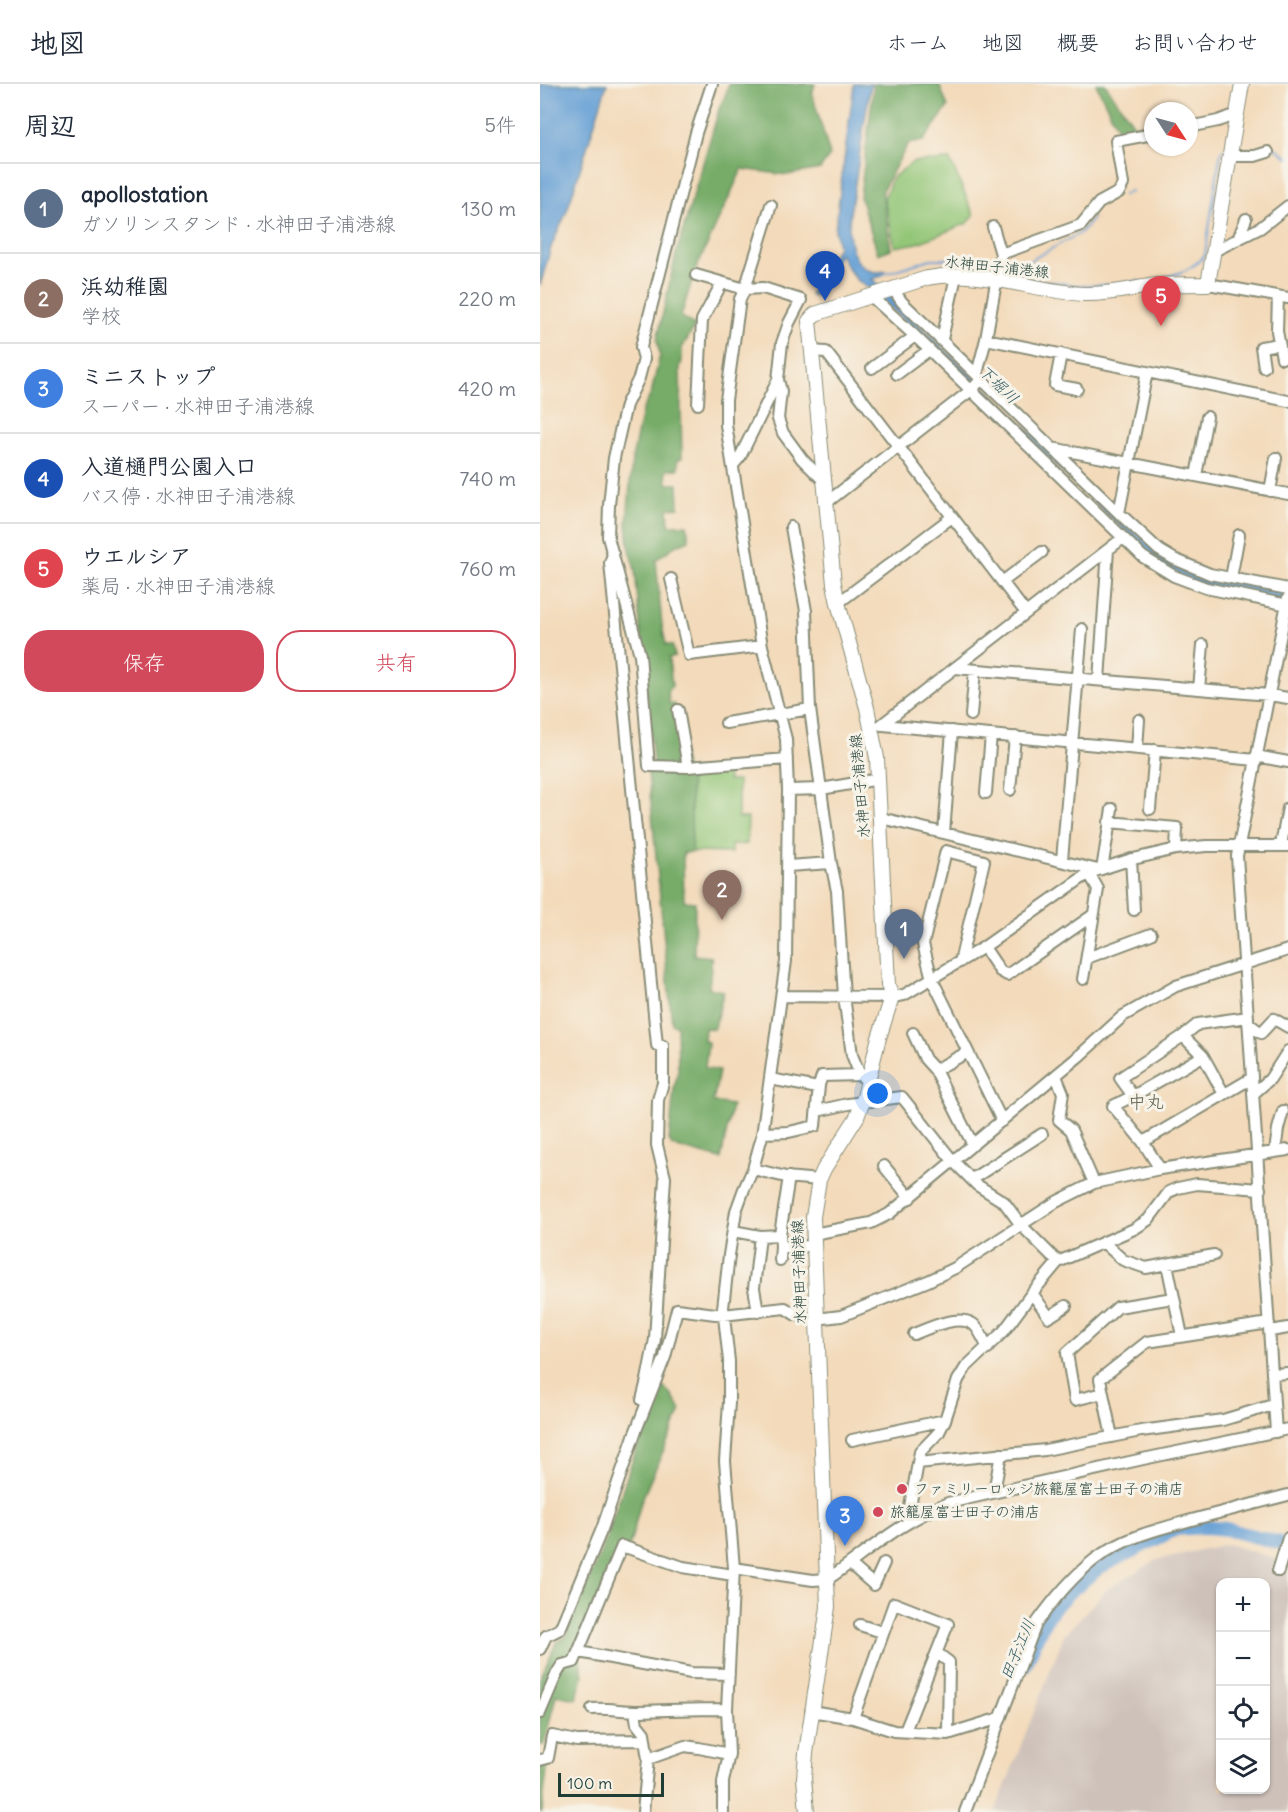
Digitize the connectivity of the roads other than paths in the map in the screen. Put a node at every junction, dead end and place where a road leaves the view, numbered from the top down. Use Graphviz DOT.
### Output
graph roads {
  1 [pos="712,84"];
  2 [pos="1242,84"];
  3 [pos="1237,114"];
  4 [pos="1198,125"];
  5 [pos="1144,136"];
  6 [pos="1268,152"];
  7 [pos="1230,156"];
  8 [pos="771,205"];
  9 [pos="1288,206"];
  10 [pos="1246,219"];
  11 [pos="993,227"];
  12 [pos="1238,239"];
  13 [pos="1214,251"];
  14 [pos="1001,254"];
  15 [pos="696,275"];
  16 [pos="956,276"];
  17 [pos="997,281"];
  18 [pos="722,283"];
  19 [pos="1208,284"];
  20 [pos="745,289"];
  21 [pos="881,293"];
  22 [pos="1283,297"];
  23 [pos="915,336"];
  24 [pos="942,339"];
  25 [pos="986,339"];
  26 [pos="1279,344"];
  27 [pos="929,350"];
  28 [pos="812,351"];
  29 [pos="1061,354"];
  30 [pos="1282,358"];
  31 [pos="1264,367"];
  32 [pos="872,368"];
  33 [pos="1147,372"];
  34 [pos="897,374"];
  35 [pos="980,377"];
  36 [pos="778,380"];
  37 [pos="1077,389"];
  38 [pos="970,392"];
  39 [pos="1288,401"];
  40 [pos="698,404"];
  41 [pos="1207,417"];
  42 [pos="1052,447"];
  43 [pos="899,448"];
  44 [pos="1276,458"];
  45 [pos="1129,463"];
  46 [pos="734,464"];
  47 [pos="1196,476"];
  48 [pos="824,481"];
  49 [pos="1270,491"];
  50 [pos="1288,494"];
  51 [pos="826,503"];
  52 [pos="1119,513"];
  53 [pos="952,517"];
  54 [pos="791,527"];
  55 [pos="1239,536"];
  56 [pos="1123,538"];
  57 [pos="1108,550"];
  58 [pos="1042,552"];
  59 [pos="613,554"];
  60 [pos="1231,578"];
  61 [pos="671,579"];
  62 [pos="1002,582"];
  63 [pos="1288,589"];
  64 [pos="1288,602"];
  65 [pos="838,603"];
  66 [pos="1026,613"];
  67 [pos="1082,629"];
  68 [pos="1203,645"];
  69 [pos="762,646"];
  70 [pos="955,668"];
  71 [pos="975,670"];
  72 [pos="1079,679"];
  73 [pos="1099,680"];
  74 [pos="1199,689"];
  75 [pos="1269,695"];
  76 [pos="1288,698"];
  77 [pos="810,708"];
  78 [pos="678,710"];
  79 [pos="780,714"];
  80 [pos="971,715"];
  81 [pos="1139,720"];
  82 [pos="726,723"];
  83 [pos="877,725"];
  84 [pos="952,731"];
  85 [pos="991,735"];
  86 [pos="1015,737"];
  87 [pos="1072,742"];
  88 [pos="1137,748"];
  89 [pos="1155,750"];
  90 [pos="1256,758"];
  91 [pos="787,759"];
  92 [pos="1288,762"];
  93 [pos="687,767"];
  94 [pos="879,779"];
  95 [pos="821,789"];
  96 [pos="788,790"];
  97 [pos="1010,790"];
  98 [pos="986,793"];
  99 [pos="1288,808"];
  100 [pos="1112,809"];
  101 [pos="1150,809"];
  102 [pos="881,818"];
  103 [pos="1110,822"];
  104 [pos="944,833"];
  105 [pos="1285,845"];
  106 [pos="1239,847"];
  107 [pos="1176,849"];
  108 [pos="1131,859"];
  109 [pos="1062,861"];
  110 [pos="831,863"];
  111 [pos="788,866"];
  112 [pos="1096,871"];
  113 [pos="1134,910"];
  114 [pos="1093,915"];
  115 [pos="1151,934"];
  116 [pos="984,946"];
  117 [pos="1288,950"];
  118 [pos="1087,958"];
  119 [pos="960,962"];
  120 [pos="1245,964"];
  121 [pos="932,979"];
  122 [pos="1083,979"];
  123 [pos="783,996"];
  124 [pos="843,996"];
  125 [pos="892,997"];
  126 [pos="1248,1020"];
  127 [pos="1288,1027"];
  128 [pos="913,1033"];
  129 [pos="1183,1036"];
  130 [pos="1288,1050"];
  131 [pos="968,1052"];
  132 [pos="1203,1056"];
  133 [pos="935,1070"];
  134 [pos="1056,1076"];
  135 [pos="864,1078"];
  136 [pos="1252,1078"];
  137 [pos="770,1079"];
  138 [pos="819,1086"];
  139 [pos="1224,1094"];
  140 [pos="1252,1094"];
  141 [pos="1133,1096"];
  142 [pos="862,1103"];
  143 [pos="817,1111"];
  144 [pos="1283,1112"];
  145 [pos="1002,1121"];
  146 [pos="762,1133"];
  147 [pos="1042,1134"];
  148 [pos="1143,1142"];
  149 [pos="972,1146"];
  150 [pos="1288,1150"];
  151 [pos="1275,1152"];
  152 [pos="1257,1155"];
  153 [pos="954,1161"];
  154 [pos="884,1166"];
  155 [pos="753,1169"];
  156 [pos="1160,1169"];
  157 [pos="789,1177"];
  158 [pos="972,1179"];
  159 [pos="819,1180"];
  160 [pos="1095,1183"];
  161 [pos="1260,1189"];
  162 [pos="910,1198"];
  163 [pos="1021,1225"];
  164 [pos="733,1231"];
  165 [pos="760,1236"];
  166 [pos="811,1240"];
  167 [pos="781,1241"];
  168 [pos="1103,1242"];
  169 [pos="1214,1255"];
  170 [pos="780,1260"];
  171 [pos="1058,1262"];
  172 [pos="1167,1264"];
  173 [pos="1032,1293"];
  174 [pos="1173,1298"];
  175 [pos="1066,1306"];
  176 [pos="758,1312"];
  177 [pos="723,1315"];
  178 [pos="816,1319"];
  179 [pos="1269,1327"];
  180 [pos="1288,1328"];
  181 [pos="914,1334"];
  182 [pos="1182,1336"];
  183 [pos="988,1348"];
  184 [pos="1288,1373"];
  185 [pos="1272,1374"];
  186 [pos="1103,1393"];
  187 [pos="1273,1405"];
  188 [pos="945,1420"];
  189 [pos="1284,1432"];
  190 [pos="635,1433"];
  191 [pos="1112,1437"];
  192 [pos="852,1440"];
  193 [pos="1001,1454"];
  194 [pos="918,1463"];
  195 [pos="994,1492"];
  196 [pos="1288,1495"];
  197 [pos="907,1522"];
  198 [pos="1288,1538"];
  199 [pos="884,1563"];
  200 [pos="850,1564"];
  201 [pos="1278,1571"];
  202 [pos="733,1572"];
  203 [pos="828,1579"];
  204 [pos="860,1624"];
  205 [pos="882,1632"];
  206 [pos="540,1649"];
  207 [pos="579,1652"];
  208 [pos="938,1653"];
  209 [pos="729,1674"];
  210 [pos="592,1709"];
  211 [pos="727,1709"];
  212 [pos="635,1711"];
  213 [pos="811,1711"];
  214 [pos="540,1713"];
  215 [pos="853,1718"];
  216 [pos="1000,1718"];
  217 [pos="905,1731"];
  218 [pos="948,1734"];
  219 [pos="644,1740"];
  220 [pos="729,1754"];
  221 [pos="648,1759"];
  222 [pos="540,1760"];
  223 [pos="643,1812"];
  224 [pos="723,1812"];
  225 [pos="807,1812"];
  226 [pos="965,1812"];
  1 -- 59 [label="street"];
  2 -- 3 [label="main road"];
  3 -- 4 [label="street"];
  3 -- 7 [label="main road"];
  5 -- 14 [label="street"];
  6 -- 7 [label="street"];
  7 -- 13 [label="main road"];
  8 -- 20 [label="street"];
  9 -- 12 [label="street"];
  10 -- 12 [label="street"];
  11 -- 14 [label="street"];
  12 -- 13 [label="street"];
  13 -- 19 [label="main road"];
  14 -- 17 [label="street"];
  15 -- 18 [label="street"];
  16 -- 17 [label="main road, 水神田子浦港線"];
  16 -- 21 [label="main road, 水神田子浦港線"];
  16 -- 24 [label="street"];
  17 -- 19 [label="main road, 水神田子浦港線"];
  17 -- 25 [label="street"];
  18 -- 20 [label="street"];
  18 -- 40 [label="street"];
  19 -- 22 [label="street"];
  20 -- 36 [label="street"];
  20 -- 46 [label="street"];
  21 -- 23 [label="street"];
  21 -- 24 [label="street"];
  21 -- 28 [label="main road, 水神田子浦港線"];
  22 -- 26 [label="street"];
  23 -- 27 [label="street"];
  23 -- 32 [label="street"];
  24 -- 35 [label="street"];
  25 -- 29 [label="street"];
  25 -- 35 [label="street"];
  26 -- 30 [label="street"];
  26 -- 31 [label="street"];
  27 -- 34 [label="street"];
  27 -- 38 [label="street"];
  28 -- 43 [label="street"];
  28 -- 48 [label="main road, 水神田子浦港線"];
  29 -- 33 [label="street"];
  29 -- 37 [label="street"];
  33 -- 39 [label="street"];
  33 -- 45 [label="street"];
  35 -- 38 [label="street"];
  35 -- 42 [label="street"];
  36 -- 46 [label="street"];
  36 -- 48 [label="street"];
  38 -- 43 [label="street"];
  38 -- 56 [label="street"];
  41 -- 47 [label="street"];
  42 -- 45 [label="street"];
  42 -- 52 [label="street"];
  43 -- 51 [label="street"];
  43 -- 53 [label="street"];
  44 -- 49 [label="street"];
  45 -- 47 [label="street"];
  45 -- 52 [label="street"];
  46 -- 69 [label="street"];
  47 -- 49 [label="street"];
  48 -- 51 [label="main road, 水神田子浦港線"];
  49 -- 50 [label="street"];
  51 -- 65 [label="main road, 水神田子浦港線"];
  52 -- 60 [label="street"];
  53 -- 62 [label="street"];
  53 -- 65 [label="street"];
  54 -- 77 [label="street"];
  55 -- 60 [label="street"];
  56 -- 57 [label="street"];
  56 -- 64 [label="street"];
  57 -- 66 [label="street"];
  57 -- 73 [label="street"];
  58 -- 62 [label="street"];
  59 -- 93 [label="street"];
  59 -- 190 [label="street"];
  60 -- 63 [label="street"];
  61 -- 69 [label="street"];
  62 -- 66 [label="street"];
  64 -- 75 [label="street"];
  65 -- 83 [label="main road, 水神田子浦港線"];
  66 -- 70 [label="street"];
  67 -- 72 [label="street"];
  68 -- 74 [label="street"];
  69 -- 79 [label="street"];
  70 -- 71 [label="street"];
  70 -- 83 [label="street"];
  71 -- 72 [label="street"];
  71 -- 80 [label="street"];
  72 -- 73 [label="street"];
  72 -- 87 [label="street"];
  73 -- 74 [label="street"];
  74 -- 75 [label="street"];
  75 -- 76 [label="street"];
  75 -- 90 [label="street"];
  77 -- 79 [label="street"];
  77 -- 95 [label="street"];
  78 -- 93 [label="street"];
  79 -- 82 [label="street"];
  79 -- 91 [label="street"];
  81 -- 88 [label="street"];
  83 -- 84 [label="street"];
  83 -- 94 [label="main road, 水神田子浦港線"];
  84 -- 85 [label="street"];
  84 -- 104 [label="street"];
  85 -- 86 [label="street"];
  85 -- 98 [label="street"];
  86 -- 87 [label="street"];
  86 -- 97 [label="street"];
  87 -- 88 [label="street"];
  87 -- 109 [label="street"];
  88 -- 89 [label="street"];
  89 -- 90 [label="street"];
  89 -- 101 [label="street"];
  90 -- 92 [label="street"];
  90 -- 106 [label="street"];
  91 -- 93 [label="street"];
  91 -- 96 [label="street"];
  94 -- 95 [label="street"];
  94 -- 102 [label="main road, 水神田子浦港線"];
  95 -- 96 [label="street"];
  95 -- 110 [label="street"];
  96 -- 111 [label="street"];
  99 -- 105 [label="street"];
  100 -- 103 [label="street"];
  102 -- 104 [label="street"];
  102 -- 125 [label="main road, 水神田子浦港線"];
  103 -- 107 [label="street"];
  103 -- 112 [label="street"];
  104 -- 109 [label="street"];
  105 -- 106 [label="street"];
  106 -- 107 [label="street"];
  106 -- 120 [label="street"];
  107 -- 108 [label="street"];
  108 -- 112 [label="street"];
  108 -- 113 [label="street"];
  109 -- 112 [label="street"];
  110 -- 111 [label="street"];
  110 -- 124 [label="street"];
  111 -- 123 [label="street"];
  112 -- 114 [label="street"];
  112 -- 116 [label="street"];
  114 -- 116 [label="street"];
  114 -- 118 [label="street"];
  115 -- 118 [label="street"];
  116 -- 119 [label="street"];
  117 -- 120 [label="street"];
  118 -- 122 [label="street"];
  119 -- 121 [label="street"];
  119 -- 121 [label="street"];
  120 -- 126 [label="street"];
  120 -- 134 [label="street"];
  121 -- 125 [label="street"];
  121 -- 131 [label="street"];
  123 -- 124 [label="street"];
  123 -- 137 [label="street"];
  124 -- 125 [label="street"];
  124 -- 135 [label="street"];
  125 -- 135 [label="main road, 水神田子浦港線"];
  126 -- 127 [label="street"];
  126 -- 129 [label="street"];
  126 -- 136 [label="street"];
  128 -- 133 [label="street"];
  129 -- 132 [label="street"];
  129 -- 141 [label="street"];
  130 -- 140 [label="street"];
  131 -- 133 [label="street"];
  131 -- 145 [label="street"];
  132 -- 139 [label="street"];
  132 -- 141 [label="street"];
  133 -- 149 [label="street"];
  134 -- 145 [label="street"];
  134 -- 160 [label="street"];
  135 -- 138 [label="street"];
  135 -- 142 [label="main road, 水神田子浦港線"];
  136 -- 139 [label="street"];
  136 -- 140 [label="street"];
  137 -- 138 [label="street"];
  137 -- 146 [label="street"];
  138 -- 143 [label="street"];
  139 -- 148 [label="street"];
  140 -- 152 [label="street"];
  141 -- 148 [label="street"];
  142 -- 143 [label="street"];
  142 -- 153 [label="street"];
  142 -- 159 [label="main road, 水神田子浦港線"];
  143 -- 146 [label="street"];
  144 -- 151 [label="street"];
  145 -- 149 [label="street"];
  146 -- 155 [label="street"];
  147 -- 158 [label="street"];
  148 -- 156 [label="street"];
  149 -- 153 [label="street"];
  150 -- 151 [label="street"];
  151 -- 152 [label="street"];
  152 -- 156 [label="street"];
  152 -- 161 [label="street"];
  153 -- 158 [label="street"];
  153 -- 162 [label="street"];
  154 -- 162 [label="street"];
  155 -- 157 [label="street"];
  155 -- 164 [label="street"];
  156 -- 160 [label="street"];
  157 -- 159 [label="street"];
  157 -- 167 [label="street"];
  158 -- 163 [label="street"];
  159 -- 166 [label="main road, 水神田子浦港線"];
  160 -- 163 [label="street"];
  161 -- 168 [label="street"];
  161 -- 179 [label="street"];
  162 -- 166 [label="street"];
  163 -- 171 [label="street"];
  163 -- 178 [label="street"];
  164 -- 165 [label="street"];
  164 -- 177 [label="street"];
  165 -- 167 [label="street"];
  165 -- 176 [label="street"];
  166 -- 167 [label="street"];
  166 -- 178 [label="main road, 水神田子浦港線"];
  167 -- 170 [label="street"];
  168 -- 171 [label="street"];
  168 -- 172 [label="street"];
  169 -- 172 [label="street"];
  171 -- 173 [label="street"];
  172 -- 174 [label="street"];
  173 -- 175 [label="street"];
  173 -- 183 [label="street"];
  174 -- 182 [label="street"];
  174 -- 186 [label="street"];
  176 -- 177 [label="street"];
  176 -- 178 [label="street"];
  177 -- 190 [label="street"];
  177 -- 202 [label="street"];
  178 -- 203 [label="main road, 水神田子浦港線"];
  179 -- 180 [label="street"];
  179 -- 182 [label="street"];
  179 -- 185 [label="street"];
  181 -- 183 [label="street"];
  182 -- 186 [label="street"];
  183 -- 188 [label="street"];
  184 -- 185 [label="street"];
  185 -- 187 [label="street"];
  186 -- 191 [label="street"];
  187 -- 189 [label="street"];
  187 -- 191 [label="street"];
  188 -- 192 [label="street"];
  188 -- 194 [label="street"];
  189 -- 195 [label="street"];
  190 -- 206 [label="street"];
  191 -- 193 [label="street"];
  193 -- 194 [label="street"];
  193 -- 195 [label="street"];
  194 -- 197 [label="street"];
  195 -- 197 [label="street"];
  196 -- 216 [label="street"];
  197 -- 200 [label="street"];
  198 -- 201 [label="street"];
  199 -- 200 [label="street"];
  200 -- 203 [label="street"];
  202 -- 203 [label="street"];
  202 -- 207 [label="street"];
  202 -- 209 [label="street"];
  203 -- 213 [label="main road, 水神田子浦港線"];
  204 -- 205 [label="street"];
  205 -- 208 [label="street"];
  205 -- 215 [label="street"];
  207 -- 209 [label="street"];
  207 -- 214 [label="street"];
  208 -- 217 [label="street"];
  208 -- 218 [label="street"];
  209 -- 211 [label="street"];
  210 -- 212 [label="street"];
  211 -- 212 [label="street"];
  211 -- 220 [label="street"];
  212 -- 219 [label="street"];
  213 -- 215 [label="street"];
  213 -- 225 [label="main road, 水神田子浦港線"];
  215 -- 217 [label="street"];
  216 -- 218 [label="street"];
  216 -- 226 [label="street"];
  217 -- 218 [label="street"];
  219 -- 221 [label="street"];
  219 -- 222 [label="street"];
  220 -- 221 [label="street"];
  220 -- 224 [label="street"];
  221 -- 223 [label="street"];
}
